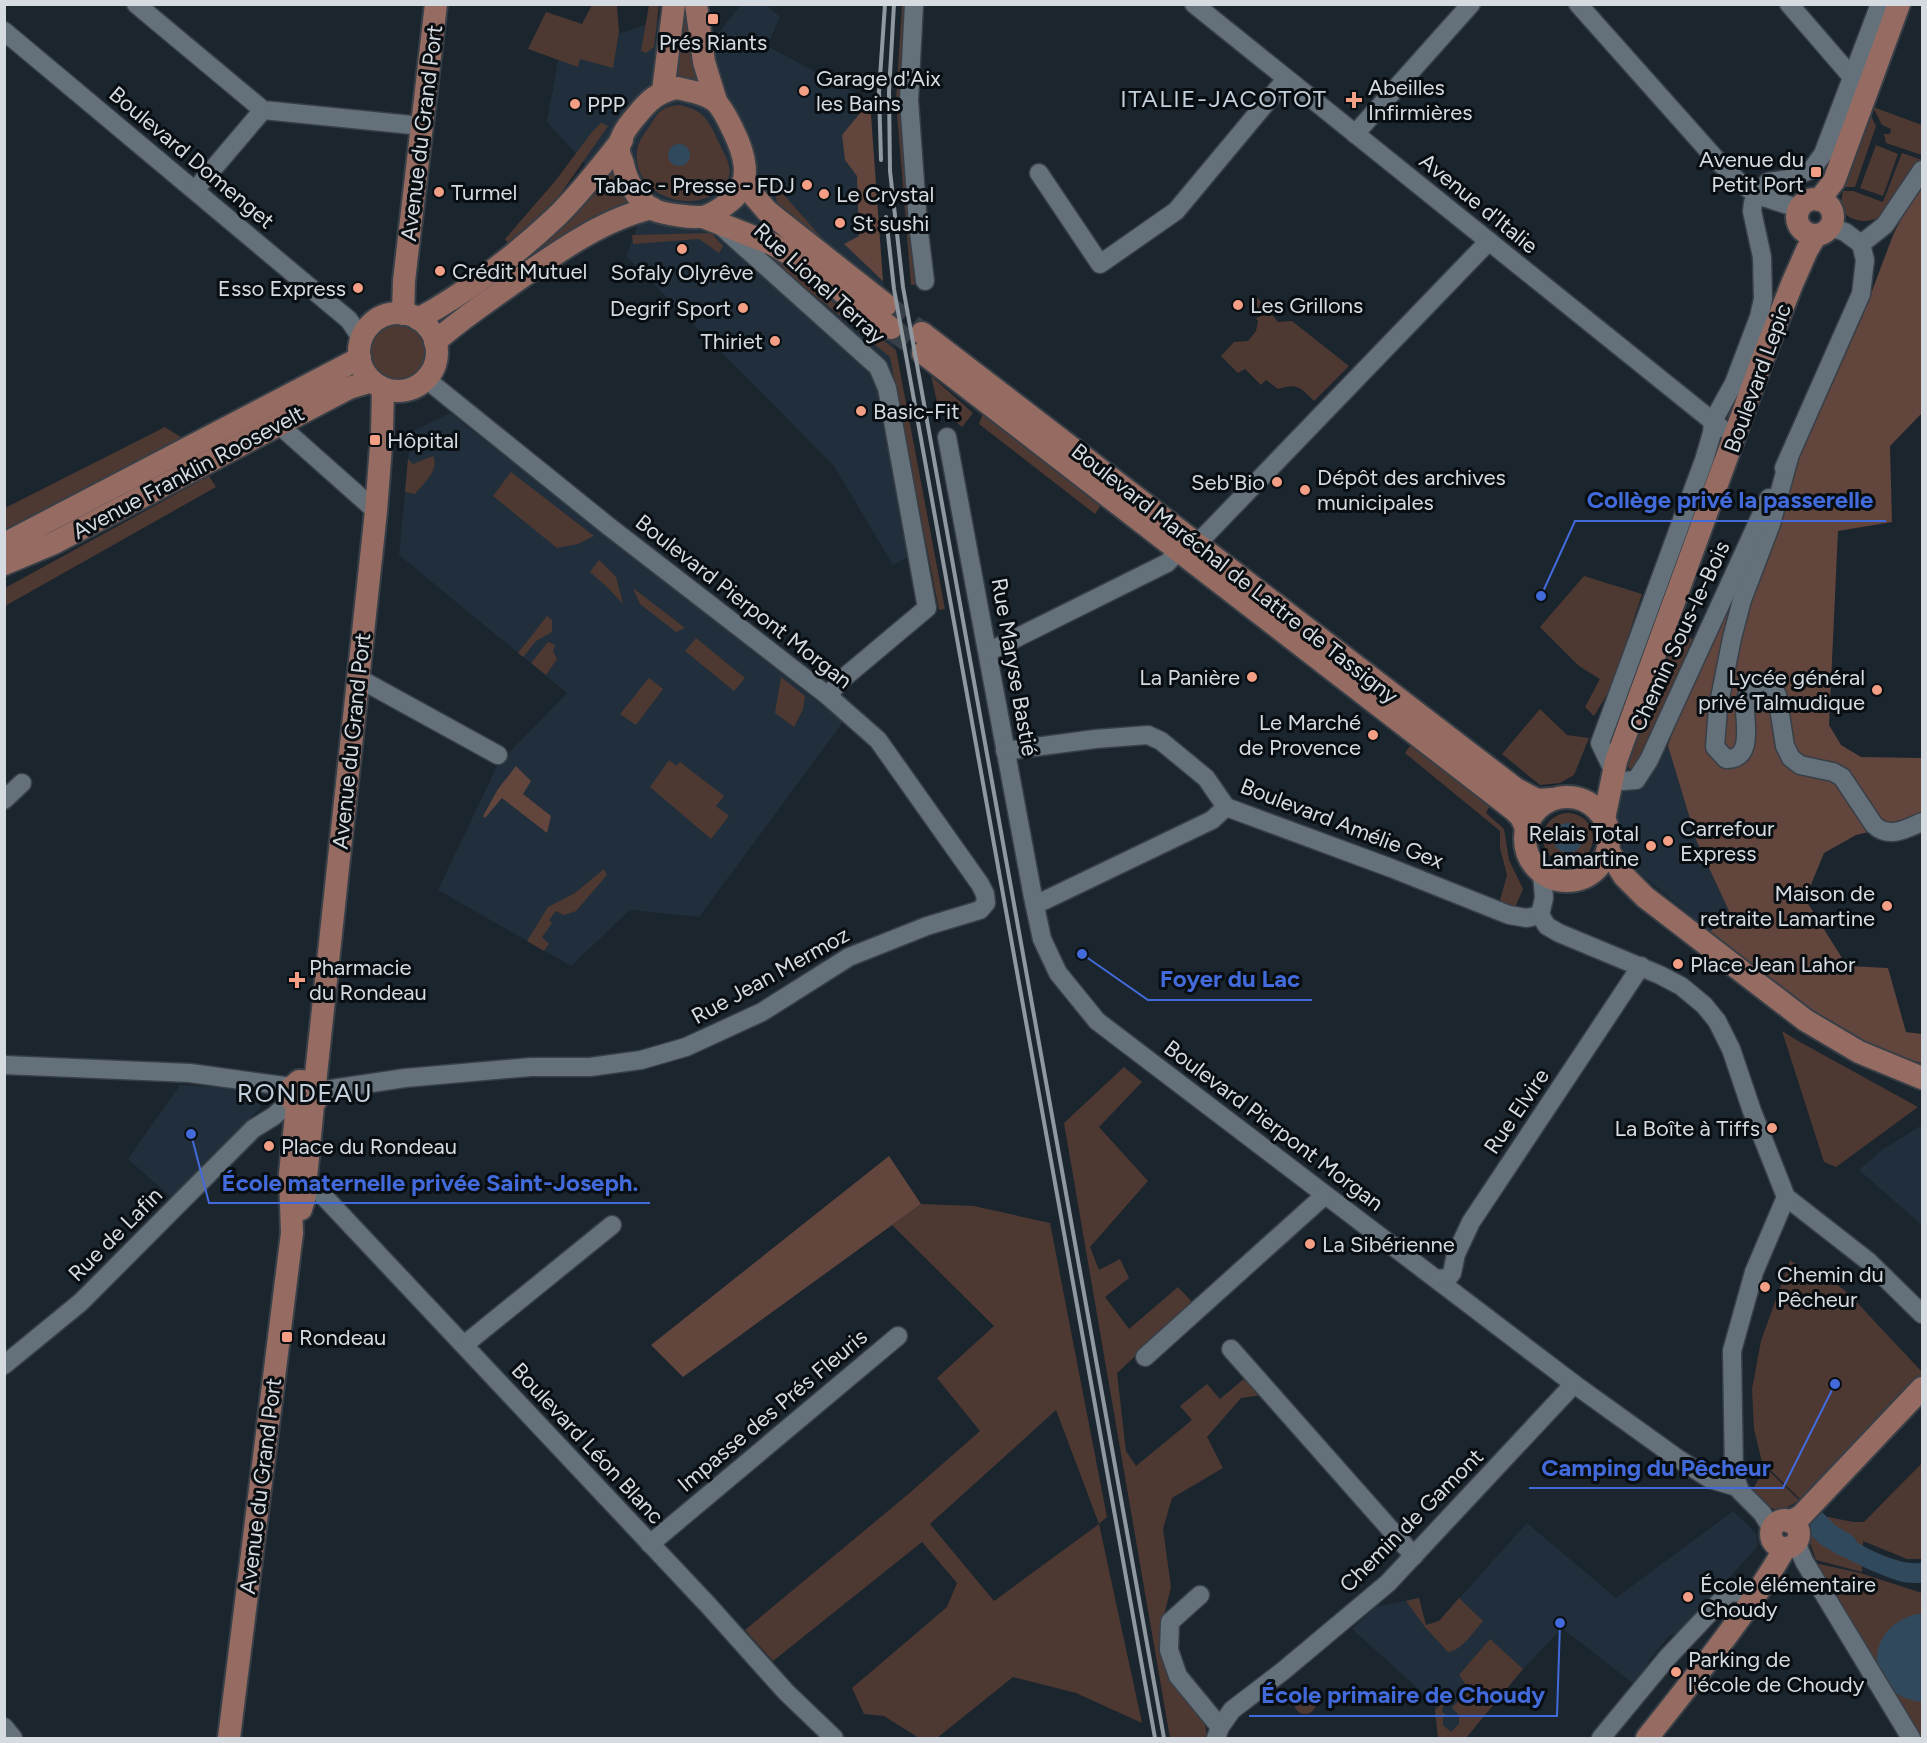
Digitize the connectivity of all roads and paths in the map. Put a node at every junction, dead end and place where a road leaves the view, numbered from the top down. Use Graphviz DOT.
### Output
graph roads {
  1 [pos="136,4"];
  2 [pos="436,4"];
  3 [pos="674,4"];
  4 [pos="696,4"];
  5 [pos="914,4"];
  6 [pos="1194,4"];
  7 [pos="1472,4"];
  8 [pos="1789,4"];
  9 [pos="1880,4"];
  10 [pos="1899,4"];
  11 [pos="1584,7"];
  12 [pos="4,31"];
  13 [pos="1852,78"];
  14 [pos="1286,79"];
  15 [pos="663,91"];
  16 [pos="716,102"];
  17 [pos="262,110"];
  18 [pos="423,126"];
  19 [pos="1355,134"];
  20 [pos="620,145"];
  21 [pos="1923,170"];
  22 [pos="1039,173"];
  23 [pos="743,183"];
  24 [pos="195,190"];
  25 [pos="1756,195"];
  26 [pos="649,205"];
  27 [pos="710,219"];
  28 [pos="1824,225"];
  29 [pos="1489,241"];
  30 [pos="925,281"];
  31 [pos="886,305"];
  32 [pos="414,323"];
  33 [pos="891,328"];
  34 [pos="922,343"];
  35 [pos="370,360"];
  36 [pos="426,379"];
  37 [pos="1713,421"];
  38 [pos="278,424"];
  39 [pos="947,437"];
  40 [pos="1735,439"];
  41 [pos="1789,458"];
  42 [pos="376,512"];
  43 [pos="1188,548"];
  44 [pos="9,555"];
  45 [pos="988,652"];
  46 [pos="358,678"];
  47 [pos="828,696"];
  48 [pos="1005,751"];
  49 [pos="498,755"];
  50 [pos="22,783"];
  51 [pos="1610,786"];
  52 [pos="1553,799"];
  53 [pos="4,800"];
  54 [pos="1586,801"];
  55 [pos="1226,807"];
  56 [pos="1923,822"];
  57 [pos="1526,828"];
  58 [pos="1608,850"];
  59 [pos="1590,875"];
  60 [pos="1546,892"];
  61 [pos="1645,897"];
  62 [pos="986,903"];
  63 [pos="1035,905"];
  64 [pos="1641,966"];
  65 [pos="4,1065"];
  66 [pos="1923,1078"];
  67 [pos="303,1094"];
  68 [pos="298,1180"];
  69 [pos="1325,1195"];
  70 [pos="1786,1197"];
  71 [pos="612,1225"];
  72 [pos="1437,1279"];
  73 [pos="1923,1314"];
  74 [pos="898,1336"];
  75 [pos="464,1345"];
  76 [pos="1231,1349"];
  77 [pos="1145,1357"];
  78 [pos="4,1365"];
  79 [pos="1574,1384"];
  80 [pos="1923,1388"];
  81 [pos="1737,1483"];
  82 [pos="1784,1529"];
  83 [pos="650,1544"];
  84 [pos="1414,1556"];
  85 [pos="1756,1594"];
  86 [pos="1200,1595"];
  87 [pos="1732,1628"];
  88 [pos="4,1727"];
  89 [pos="1218,1733"];
  90 [pos="13,1738"];
  91 [pos="229,1738"];
  92 [pos="834,1738"];
  93 [pos="1601,1738"];
  94 [pos="1647,1738"];
  95 [pos="1911,1738"];
  1 -- 17 [label="street"];
  2 -- 18 [label="main road, Avenue du Grand Port"];
  3 -- 15 [label="main road"];
  4 -- 16 [label="main road"];
  5 -- 30 [label="street"];
  6 -- 14 [label="street, Avenue d'Italie"];
  7 -- 19 [label="street"];
  8 -- 13 [label="street"];
  9 -- 13 [label="street"];
  10 -- 28 [label="main road, Boulevard Lepic"];
  11 -- 25 [label="street"];
  12 -- 24 [label="street, Boulevard Domenget"];
  13 -- 25 [label="street"];
  14 -- 19 [label="street, Avenue d'Italie"];
  14 -- 22 [label="street"];
  15 -- 16 [label="main road"];
  15 -- 20 [label="main road"];
  16 -- 23 [label="main road"];
  17 -- 18 [label="street"];
  17 -- 24 [label="street"];
  18 -- 32 [label="main road, Avenue du Grand Port"];
  19 -- 29 [label="street, Avenue d'Italie"];
  20 -- 26 [label="main road"];
  20 -- 32 [label="main road"];
  20 -- 32 [label="main road"];
  21 -- 28 [label="street"];
  23 -- 27 [label="main road"];
  23 -- 31 [label="main road"];
  24 -- 35 [label="street, Boulevard Domenget"];
  25 -- 28 [label="street"];
  25 -- 37 [label="street, Boulevard Lepic"];
  26 -- 27 [label="main road"];
  26 -- 32 [label="main road"];
  27 -- 33 [label="main road"];
  27 -- 47 [label="street, Rue Lionel Terray"];
  28 -- 40 [label="main road, Boulevard Lepic"];
  28 -- 41 [label="street, Chemin Sous-le-Bois"];
  29 -- 37 [label="street, Avenue d'Italie"];
  29 -- 43 [label="street"];
  32 -- 35 [label="main road"];
  32 -- 36 [label="main road"];
  34 -- 43 [label="main road, Boulevard Maréchal de Lattre de Tassigny"];
  35 -- 36 [label="main road"];
  35 -- 38 [label="main road, Avenue Franklin Roosevelt"];
  35 -- 42 [label="main road, Avenue du Grand Port"];
  35 -- 44 [label="main road, Avenue Franklin Roosevelt"];
  36 -- 47 [label="street, Boulevard Pierpont Morgan"];
  37 -- 40 [label="street, Avenue d'Italie"];
  37 -- 51 [label="street, Boulevard Lepic"];
  38 -- 42 [label="street"];
  38 -- 44 [label="main road, Avenue Franklin Roosevelt"];
  39 -- 45 [label="street, Rue Maryse Bastié"];
  40 -- 51 [label="main road, Boulevard Lepic"];
  41 -- 51 [label="street, Chemin Sous-le-Bois"];
  41 -- 56 [label="street"];
  42 -- 46 [label="main road, Avenue du Grand Port"];
  43 -- 45 [label="street"];
  43 -- 52 [label="main road, Boulevard Maréchal de Lattre de Tassigny"];
  43 -- 57 [label="main road, Boulevard Maréchal de Lattre de Tassigny"];
  45 -- 48 [label="street, Rue Maryse Bastié"];
  46 -- 49 [label="street"];
  46 -- 67 [label="main road, Avenue du Grand Port"];
  47 -- 62 [label="street, Boulevard Pierpont Morgan"];
  48 -- 55 [label="street, Boulevard Amélie Gex"];
  48 -- 63 [label="street, Rue Maryse Bastié"];
  50 -- 53 [label="street"];
  51 -- 54 [label="main road, Boulevard Lepic"];
  51 -- 54 [label="main road"];
  51 -- 58 [label="main road"];
  52 -- 54 [label="main road, Boulevard Maréchal de Lattre de Tassigny"];
  52 -- 57 [label="main road"];
  55 -- 60 [label="street, Boulevard Amélie Gex"];
  55 -- 63 [label="street"];
  57 -- 60 [label="main road"];
  58 -- 59 [label="main road"];
  58 -- 61 [label="main road"];
  59 -- 60 [label="main road"];
  59 -- 61 [label="main road"];
  60 -- 64 [label="street"];
  61 -- 66 [label="main road"];
  62 -- 67 [label="street, Rue Jean Mermoz"];
  63 -- 69 [label="street, Boulevard Pierpont Morgan"];
  64 -- 70 [label="street"];
  64 -- 72 [label="street, Rue Elvire"];
  65 -- 67 [label="street"];
  67 -- 68 [label="main road"];
  67 -- 78 [label="street, Rue de Lafin"];
  68 -- 75 [label="street, Boulevard Léon Blanc"];
  68 -- 91 [label="main road, Avenue du Grand Port"];
  69 -- 72 [label="street, Boulevard Pierpont Morgan"];
  69 -- 77 [label="street"];
  70 -- 73 [label="street"];
  70 -- 81 [label="street"];
  71 -- 75 [label="street"];
  72 -- 79 [label="street, Boulevard Pierpont Morgan"];
  74 -- 83 [label="street, Impasse des Prés Fleuris"];
  75 -- 83 [label="street, Boulevard Léon Blanc"];
  76 -- 84 [label="street"];
  79 -- 81 [label="street, Boulevard Pierpont Morgan"];
  79 -- 84 [label="street, Chemin de Gamont"];
  80 -- 82 [label="main road"];
  81 -- 82 [label="street"];
  82 -- 85 [label="main road"];
  82 -- 87 [label="main road"];
  82 -- 95 [label="street"];
  83 -- 92 [label="street, Boulevard Léon Blanc"];
  84 -- 89 [label="street, Chemin de Gamont"];
  85 -- 87 [label="main road"];
  85 -- 93 [label="street"];
  86 -- 89 [label="street, Chemin de Gamont"];
  87 -- 94 [label="main road"];
  88 -- 90 [label="street"];
}
